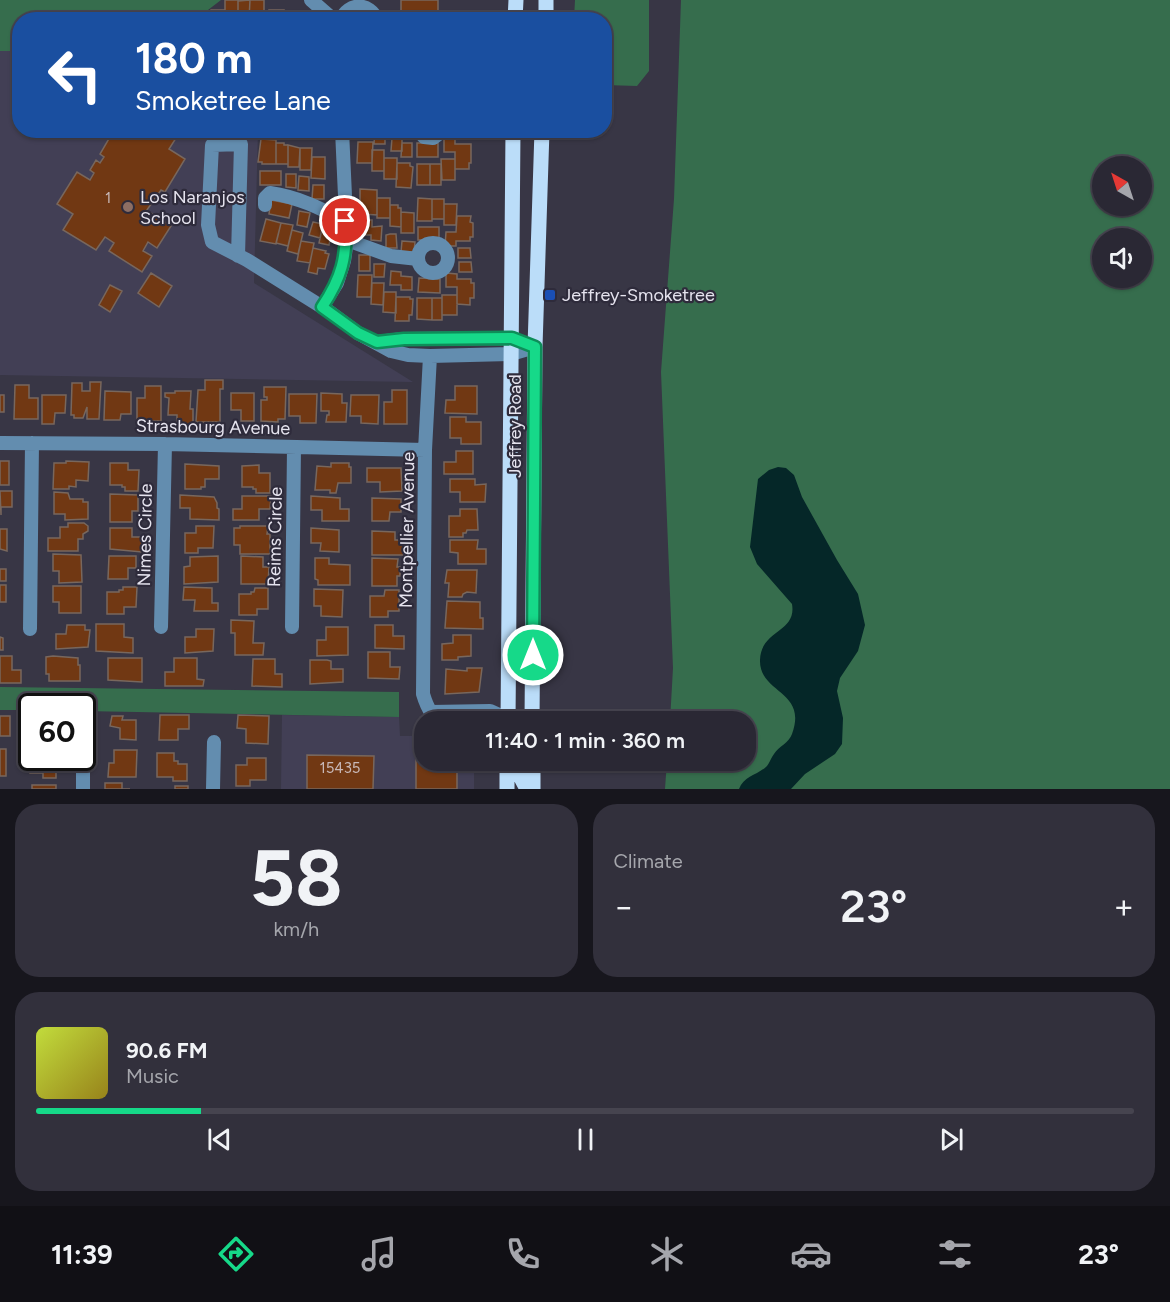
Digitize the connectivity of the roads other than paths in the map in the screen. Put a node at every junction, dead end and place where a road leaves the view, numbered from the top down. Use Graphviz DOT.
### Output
graph roads {
  1 [pos="311,0"];
  2 [pos="324,12"];
  3 [pos="346,12"];
  4 [pos="370,12"];
  5 [pos="342,138"];
  6 [pos="513,138"];
  7 [pos="542,138"];
  8 [pos="265,205"];
  9 [pos="345,221"];
  10 [pos="347,240"];
  11 [pos="238,256"];
  12 [pos="418,259"];
  13 [pos="322,307"];
  14 [pos="512,338"];
  15 [pos="377,342"];
  16 [pos="535,347"];
  17 [pos="511,354"];
  18 [pos="430,356"];
  19 [pos="0,443"];
  20 [pos="32,443"];
  21 [pos="165,444"];
  22 [pos="294,447"];
  23 [pos="425,450"];
  24 [pos="161,627"];
  25 [pos="292,627"];
  26 [pos="30,629"];
  27 [pos="428,708"];
  28 [pos="430,711"];
  29 [pos="490,711"];
  30 [pos="511,711"];
  31 [pos="532,711"];
  32 [pos="214,742"];
  33 [pos="83,771"];
  34 [pos="507,771"];
  35 [pos="520,771"];
  36 [pos="532,771"];
  37 [pos="83,789"];
  38 [pos="213,789"];
  39 [pos="507,789"];
  40 [pos="527,789"];
  41 [pos="532,789"];
  1 -- 2 [label="street"];
  3 -- 4 [label="street"];
  5 -- 9 [label="street"];
  6 -- 14 [label="main road, Jeffrey Road"];
  7 -- 16 [label="main road, Jeffrey Road"];
  8 -- 9 [label="street"];
  9 -- 10 [label="street"];
  10 -- 12 [label="street"];
  10 -- 13 [label="street"];
  11 -- 11 [label="street"];
  11 -- 13 [label="street"];
  13 -- 15 [label="street"];
  14 -- 15 [label="street"];
  14 -- 16 [label="street"];
  14 -- 17 [label="main road, Jeffrey Road"];
  15 -- 18 [label="street"];
  16 -- 17 [label="street"];
  16 -- 31 [label="main road, Jeffrey Road"];
  17 -- 18 [label="street"];
  17 -- 30 [label="main road, Jeffrey Road"];
  18 -- 23 [label="street, Montpellier Avenue"];
  19 -- 20 [label="street, Strasbourg Avenue"];
  20 -- 21 [label="street, Strasbourg Avenue"];
  20 -- 26 [label="street"];
  21 -- 22 [label="street, Strasbourg Avenue"];
  21 -- 24 [label="street, Nimes Circle"];
  22 -- 23 [label="street, Strasbourg Avenue"];
  22 -- 25 [label="street, Reims Circle"];
  23 -- 27 [label="street, Montpellier Avenue"];
  27 -- 28 [label="street"];
  27 -- 29 [label="street"];
  32 -- 38 [label="street"];
  33 -- 37 [label="street"];
  34 -- 39 [label="main road"];
  35 -- 40 [label="main road"];
  36 -- 41 [label="main road"];
}
